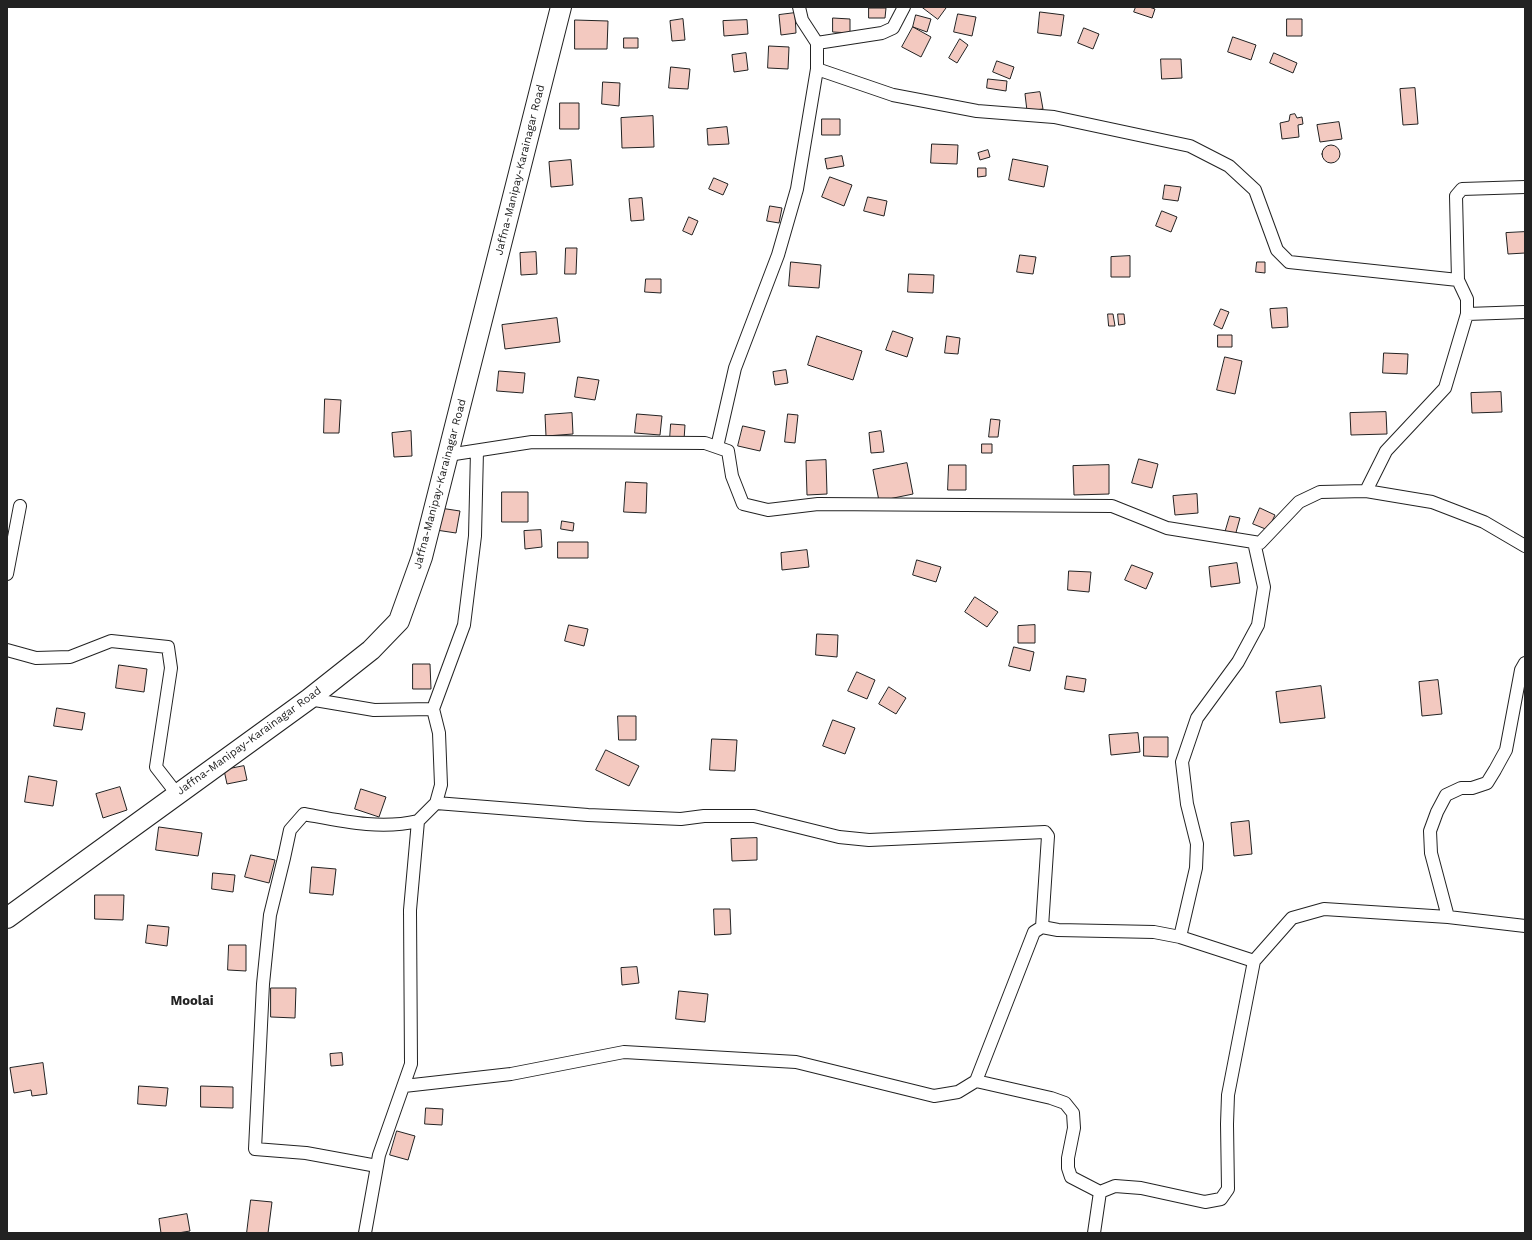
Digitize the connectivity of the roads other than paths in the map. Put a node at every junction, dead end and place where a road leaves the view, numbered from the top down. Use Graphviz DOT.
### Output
graph roads {
  1 [pos="561,7"];
  2 [pos="799,7"];
  3 [pos="904,7"];
  4 [pos="817,43"];
  5 [pos="817,69"];
  6 [pos="1525,188"];
  7 [pos="1458,280"];
  8 [pos="1525,312"];
  9 [pos="1468,314"];
  10 [pos="717,447"];
  11 [pos="477,451"];
  12 [pos="448,455"];
  13 [pos="1366,491"];
  14 [pos="20,506"];
  15 [pos="1254,542"];
  16 [pos="1525,546"];
  17 [pos="7,574"];
  18 [pos="7,650"];
  19 [pos="1525,663"];
  20 [pos="309,699"];
  21 [pos="433,709"];
  22 [pos="176,794"];
  23 [pos="436,803"];
  24 [pos="418,821"];
  25 [pos="1448,917"];
  26 [pos="7,918"];
  27 [pos="1525,926"];
  28 [pos="1042,927"];
  29 [pos="1180,937"];
  30 [pos="1254,961"];
  31 [pos="976,1081"];
  32 [pos="404,1086"];
  33 [pos="377,1166"];
  34 [pos="1100,1192"];
  35 [pos="365,1233"];
  36 [pos="1094,1233"];
  1 -- 12 [label="main road, Jaffna-Manipay-Karainagar Road"];
  2 -- 4 [label="street"];
  3 -- 4 [label="street"];
  4 -- 5 [label="street"];
  5 -- 7 [label="street"];
  5 -- 10 [label="street"];
  6 -- 7 [label="street"];
  7 -- 9 [label="street"];
  8 -- 9 [label="street"];
  9 -- 13 [label="street"];
  10 -- 11 [label="street"];
  10 -- 15 [label="street"];
  11 -- 12 [label="street"];
  11 -- 21 [label="street"];
  12 -- 20 [label="main road, Jaffna-Manipay-Karainagar Road"];
  13 -- 15 [label="street"];
  13 -- 16 [label="street"];
  14 -- 17 [label="street"];
  15 -- 29 [label="street"];
  18 -- 22 [label="street"];
  19 -- 25 [label="street"];
  20 -- 21 [label="street"];
  20 -- 22 [label="main road, Jaffna-Manipay-Karainagar Road"];
  21 -- 23 [label="street"];
  22 -- 26 [label="main road, Jaffna-Manipay-Karainagar Road"];
  23 -- 24 [label="street"];
  23 -- 28 [label="street"];
  24 -- 32 [label="street"];
  24 -- 33 [label="street"];
  25 -- 27 [label="street"];
  25 -- 30 [label="street"];
  28 -- 29 [label="street"];
  28 -- 31 [label="street"];
  29 -- 30 [label="street"];
  30 -- 34 [label="street"];
  31 -- 32 [label="street"];
  31 -- 34 [label="street"];
  32 -- 33 [label="street"];
  33 -- 35 [label="street"];
  34 -- 36 [label="street"];
}
